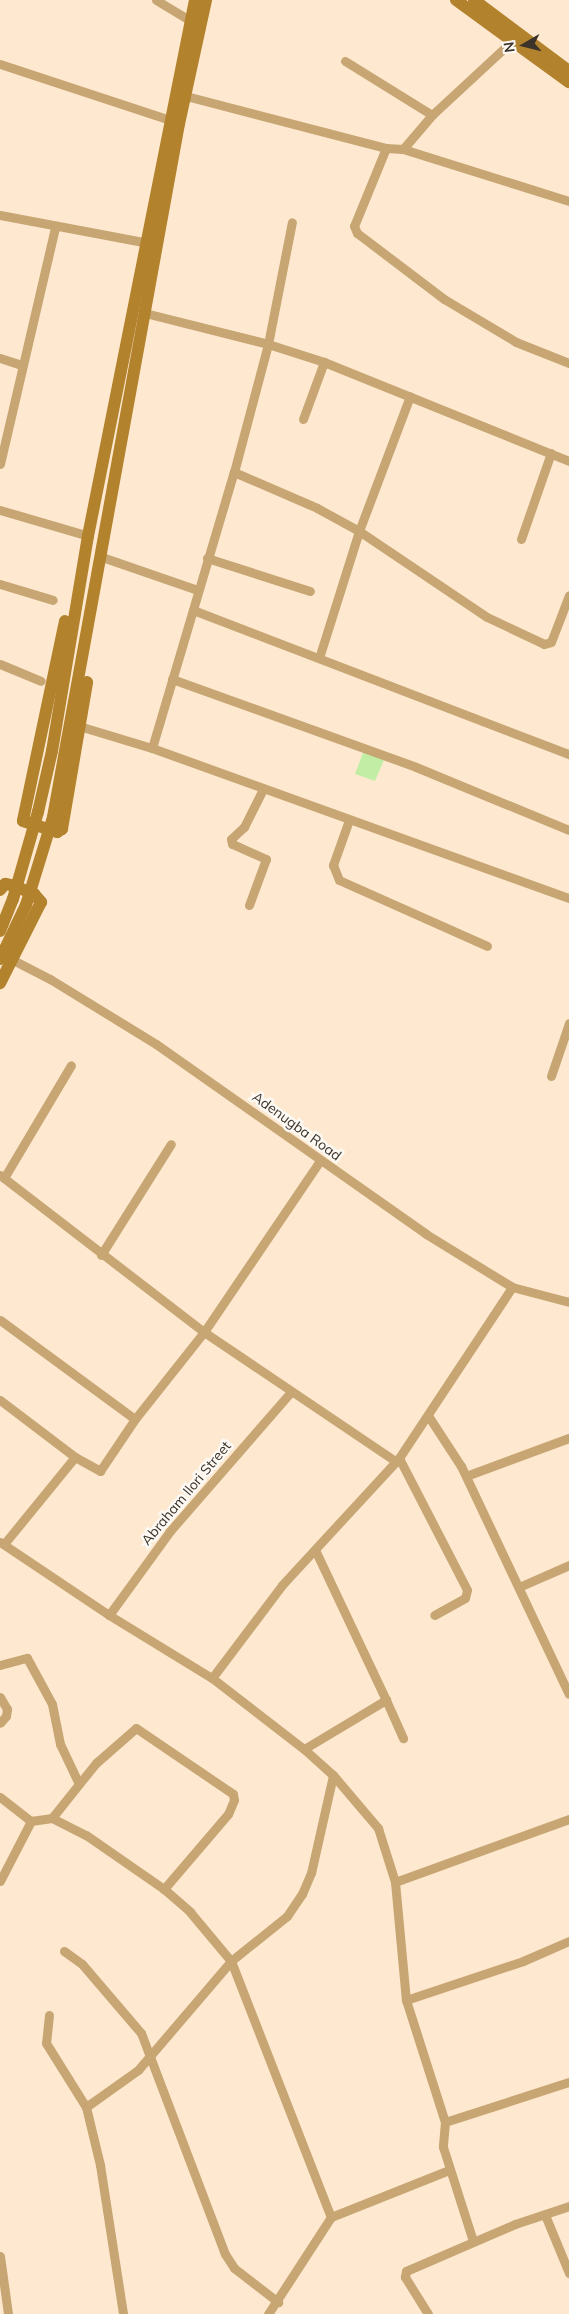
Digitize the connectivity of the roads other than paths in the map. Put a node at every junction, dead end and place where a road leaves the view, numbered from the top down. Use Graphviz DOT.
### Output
graph roads {
  1 [pos="156,0"];
  2 [pos="195,0"];
  3 [pos="206,0"];
  4 [pos="456,0"];
  5 [pos="474,0"];
  6 [pos="191,21"];
  7 [pos="512,41"];
  8 [pos="345,61"];
  9 [pos="0,64"];
  10 [pos="569,70"];
  11 [pos="569,82"];
  12 [pos="186,96"];
  13 [pos="432,115"];
  14 [pos="170,120"];
  15 [pos="386,148"];
  16 [pos="403,149"];
  17 [pos="569,201"];
  18 [pos="0,215"];
  19 [pos="292,222"];
  20 [pos="55,227"];
  21 [pos="148,242"];
  22 [pos="144,313"];
  23 [pos="268,344"];
  24 [pos="0,358"];
  25 [pos="324,362"];
  26 [pos="569,363"];
  27 [pos="22,365"];
  28 [pos="410,396"];
  29 [pos="304,419"];
  30 [pos="551,452"];
  31 [pos="569,461"];
  32 [pos="0,464"];
  33 [pos="234,472"];
  34 [pos="0,510"];
  35 [pos="359,531"];
  36 [pos="82,534"];
  37 [pos="521,539"];
  38 [pos="99,556"];
  39 [pos="207,558"];
  40 [pos="0,584"];
  41 [pos="198,590"];
  42 [pos="310,590"];
  43 [pos="569,595"];
  44 [pos="53,600"];
  45 [pos="76,602"];
  46 [pos="92,608"];
  47 [pos="193,610"];
  48 [pos="319,658"];
  49 [pos="0,664"];
  50 [pos="172,679"];
  51 [pos="41,681"];
  52 [pos="79,726"];
  53 [pos="152,748"];
  54 [pos="569,754"];
  55 [pos="264,789"];
  56 [pos="349,820"];
  57 [pos="569,830"];
  58 [pos="0,890"];
  59 [pos="569,898"];
  60 [pos="249,905"];
  61 [pos="0,931"];
  62 [pos="487,946"];
  63 [pos="6,960"];
  64 [pos="0,983"];
  65 [pos="569,1023"];
  66 [pos="71,1065"];
  67 [pos="551,1076"];
  68 [pos="171,1144"];
  69 [pos="319,1162"];
  70 [pos="2,1176"];
  71 [pos="102,1255"];
  72 [pos="512,1287"];
  73 [pos="569,1302"];
  74 [pos="0,1320"];
  75 [pos="204,1332"];
  76 [pos="290,1393"];
  77 [pos="0,1400"];
  78 [pos="429,1417"];
  79 [pos="135,1419"];
  80 [pos="569,1438"];
  81 [pos="75,1457"];
  82 [pos="397,1460"];
  83 [pos="466,1476"];
  84 [pos="2,1543"];
  85 [pos="315,1550"];
  86 [pos="569,1565"];
  87 [pos="519,1587"];
  88 [pos="109,1615"];
  89 [pos="434,1615"];
  90 [pos="0,1665"];
  91 [pos="212,1678"];
  92 [pos="569,1694"];
  93 [pos="0,1697"];
  94 [pos="386,1700"];
  95 [pos="0,1724"];
  96 [pos="403,1738"];
  97 [pos="304,1749"];
  98 [pos="333,1775"];
  99 [pos="79,1784"];
  100 [pos="0,1797"];
  101 [pos="52,1818"];
  102 [pos="569,1819"];
  103 [pos="31,1821"];
  104 [pos="0,1881"];
  105 [pos="395,1882"];
  106 [pos="164,1889"];
  107 [pos="569,1941"];
  108 [pos="64,1951"];
  109 [pos="231,1961"];
  110 [pos="406,2000"];
  111 [pos="49,2014"];
  112 [pos="151,2055"];
  113 [pos="569,2082"];
  114 [pos="86,2107"];
  115 [pos="445,2122"];
  116 [pos="449,2170"];
  117 [pos="569,2206"];
  118 [pos="545,2215"];
  119 [pos="332,2217"];
  120 [pos="473,2242"];
  121 [pos="0,2256"];
  122 [pos="0,2260"];
  123 [pos="569,2274"];
  124 [pos="278,2302"];
  125 [pos="8,2314"];
  126 [pos="123,2314"];
  127 [pos="268,2314"];
  128 [pos="428,2314"];
  1 -- 6 [label="street"];
  2 -- 6 [label="street"];
  3 -- 12 [label="street"];
  4 -- 7 [label="street"];
  5 -- 10 [label="street"];
  6 -- 14 [label="street"];
  7 -- 11 [label="street"];
  7 -- 13 [label="street"];
  8 -- 13 [label="street"];
  9 -- 14 [label="street"];
  12 -- 15 [label="street"];
  12 -- 22 [label="street"];
  13 -- 16 [label="street"];
  14 -- 21 [label="street"];
  15 -- 16 [label="street"];
  15 -- 26 [label="street"];
  16 -- 17 [label="street"];
  18 -- 20 [label="street"];
  19 -- 23 [label="street"];
  20 -- 21 [label="street"];
  20 -- 27 [label="street"];
  21 -- 45 [label="street"];
  22 -- 23 [label="street"];
  22 -- 38 [label="street"];
  23 -- 25 [label="street"];
  23 -- 33 [label="street"];
  24 -- 27 [label="street"];
  25 -- 28 [label="street"];
  25 -- 29 [label="street"];
  27 -- 32 [label="street"];
  28 -- 30 [label="street"];
  28 -- 35 [label="street"];
  30 -- 31 [label="street"];
  30 -- 37 [label="street"];
  33 -- 35 [label="street"];
  33 -- 39 [label="street"];
  34 -- 36 [label="street"];
  35 -- 43 [label="street"];
  35 -- 48 [label="street"];
  38 -- 41 [label="street"];
  38 -- 46 [label="street"];
  39 -- 41 [label="street"];
  39 -- 42 [label="street"];
  40 -- 44 [label="street"];
  41 -- 47 [label="street"];
  45 -- 52 [label="street"];
  45 -- 61 [label="street, bridge"];
  46 -- 52 [label="street"];
  46 -- 63 [label="street, bridge"];
  47 -- 48 [label="street"];
  47 -- 50 [label="street"];
  48 -- 54 [label="street"];
  49 -- 51 [label="street"];
  50 -- 53 [label="street"];
  50 -- 57 [label="street"];
  52 -- 53 [label="street"];
  53 -- 55 [label="street"];
  55 -- 56 [label="street"];
  55 -- 60 [label="street"];
  56 -- 59 [label="street"];
  56 -- 62 [label="street"];
  58 -- 63 [label="street"];
  63 -- 64 [label="street"];
  63 -- 69 [label="street, Adenugba Road"];
  65 -- 67 [label="street"];
  66 -- 70 [label="street"];
  68 -- 71 [label="street"];
  69 -- 72 [label="street, Adenugba Road"];
  69 -- 75 [label="street"];
  70 -- 71 [label="street"];
  71 -- 75 [label="street"];
  72 -- 73 [label="street, Adenugba Road"];
  72 -- 78 [label="street"];
  74 -- 79 [label="street"];
  75 -- 76 [label="street"];
  75 -- 79 [label="street"];
  76 -- 82 [label="street"];
  76 -- 88 [label="street, Abraham Ilori Street"];
  77 -- 81 [label="street"];
  78 -- 82 [label="street"];
  78 -- 83 [label="street"];
  79 -- 81 [label="street"];
  80 -- 83 [label="street"];
  81 -- 84 [label="street"];
  82 -- 85 [label="street"];
  82 -- 89 [label="street"];
  83 -- 87 [label="street"];
  84 -- 88 [label="street"];
  85 -- 91 [label="street"];
  85 -- 94 [label="street"];
  86 -- 87 [label="street"];
  87 -- 92 [label="street"];
  88 -- 91 [label="street"];
  90 -- 99 [label="street"];
  91 -- 97 [label="street"];
  93 -- 95 [label="street"];
  94 -- 96 [label="street"];
  94 -- 97 [label="street"];
  97 -- 98 [label="street"];
  98 -- 105 [label="street"];
  98 -- 109 [label="street"];
  99 -- 101 [label="street"];
  99 -- 106 [label="street"];
  100 -- 103 [label="street"];
  101 -- 103 [label="street"];
  101 -- 106 [label="street"];
  102 -- 105 [label="street"];
  103 -- 104 [label="street"];
  105 -- 110 [label="street"];
  106 -- 109 [label="street"];
  107 -- 110 [label="street"];
  108 -- 112 [label="street"];
  109 -- 112 [label="street"];
  109 -- 119 [label="street"];
  110 -- 115 [label="street"];
  111 -- 114 [label="street"];
  112 -- 114 [label="street"];
  112 -- 124 [label="street"];
  113 -- 115 [label="street"];
  114 -- 126 [label="street"];
  115 -- 116 [label="street"];
  116 -- 119 [label="street"];
  116 -- 120 [label="street"];
  117 -- 118 [label="street"];
  118 -- 120 [label="street"];
  118 -- 123 [label="street"];
  119 -- 124 [label="street"];
  120 -- 128 [label="street"];
  121 -- 122 [label="street"];
  122 -- 125 [label="street"];
  124 -- 127 [label="street"];
}
